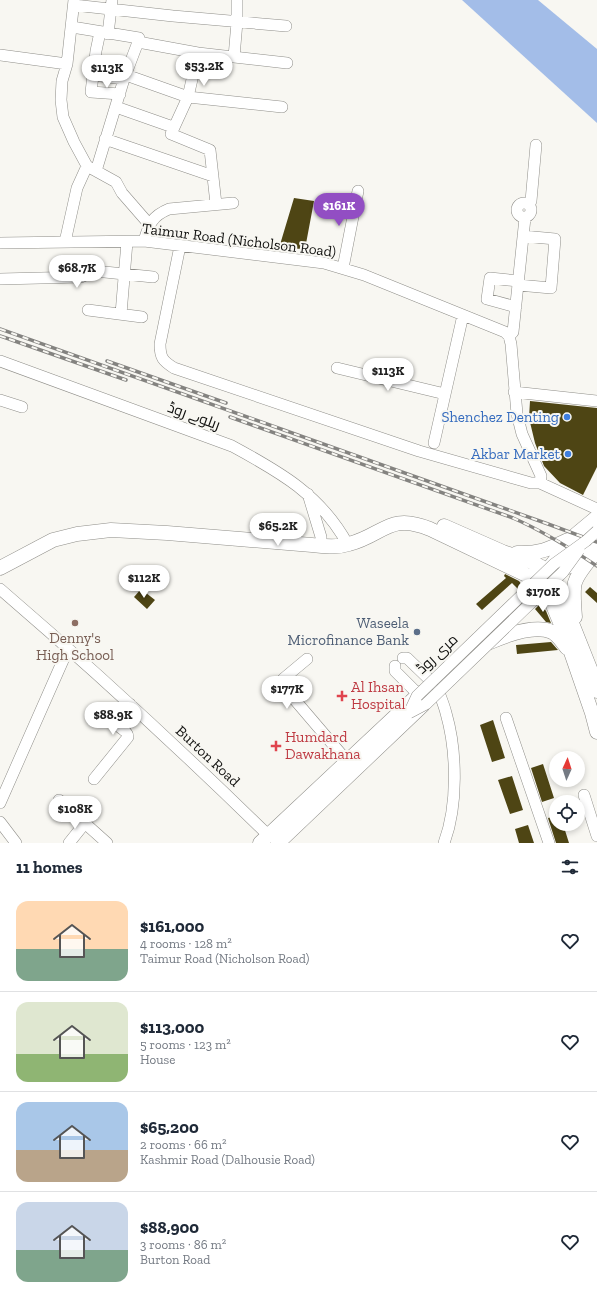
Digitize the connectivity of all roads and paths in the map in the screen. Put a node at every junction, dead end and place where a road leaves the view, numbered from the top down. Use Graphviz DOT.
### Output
graph roads {
  1 [pos="237,0"];
  2 [pos="74,3"];
  3 [pos="111,5"];
  4 [pos="237,22"];
  5 [pos="286,26"];
  6 [pos="72,27"];
  7 [pos="104,33"];
  8 [pos="138,42"];
  9 [pos="198,53"];
  10 [pos="0,55"];
  11 [pos="234,57"];
  12 [pos="288,63"];
  13 [pos="67,64"];
  14 [pos="93,75"];
  15 [pos="125,77"];
  16 [pos="120,94"];
  17 [pos="188,97"];
  18 [pos="116,107"];
  19 [pos="282,107"];
  20 [pos="170,126"];
  21 [pos="105,139"];
  22 [pos="536,145"];
  23 [pos="92,169"];
  24 [pos="213,176"];
  25 [pos="358,190"];
  26 [pos="233,203"];
  27 [pos="216,204"];
  28 [pos="149,224"];
  29 [pos="523,236"];
  30 [pos="65,242"];
  31 [pos="127,242"];
  32 [pos="144,242"];
  33 [pos="0,243"];
  34 [pos="180,246"];
  35 [pos="343,268"];
  36 [pos="125,274"];
  37 [pos="153,277"];
  38 [pos="0,280"];
  39 [pos="518,283"];
  40 [pos="516,307"];
  41 [pos="88,310"];
  42 [pos="121,314"];
  43 [pos="463,315"];
  44 [pos="142,317"];
  45 [pos="509,336"];
  46 [pos="0,361"];
  47 [pos="337,368"];
  48 [pos="514,392"];
  49 [pos="445,394"];
  50 [pos="0,400"];
  51 [pos="597,401"];
  52 [pos="22,407"];
  53 [pos="434,443"];
  54 [pos="540,483"];
  55 [pos="308,493"];
  56 [pos="597,509"];
  57 [pos="597,517"];
  58 [pos="597,531"];
  59 [pos="585,540"];
  60 [pos="321,541"];
  61 [pos="346,541"];
  62 [pos="597,551"];
  63 [pos="503,552"];
  64 [pos="0,558"];
  65 [pos="0,568"];
  66 [pos="546,579"];
  67 [pos="0,589"];
  68 [pos="576,631"];
  69 [pos="488,643"];
  70 [pos="68,649"];
  71 [pos="573,656"];
  72 [pos="306,659"];
  73 [pos="435,686"];
  74 [pos="597,691"];
  75 [pos="418,694"];
  76 [pos="130,704"];
  77 [pos="506,718"];
  78 [pos="597,732"];
  79 [pos="347,761"];
  80 [pos="94,779"];
  81 [pos="585,798"];
  82 [pos="59,800"];
  83 [pos="0,803"];
  84 [pos="0,822"];
  85 [pos="85,823"];
  86 [pos="597,836"];
  87 [pos="269,841"];
  88 [pos="14,842"];
  89 [pos="69,843"];
  90 [pos="107,843"];
  91 [pos="444,843"];
  92 [pos="549,843"];
  1 -- 4 [label="street"];
  2 -- 3 [label="street"];
  2 -- 6 [label="street"];
  3 -- 4 [label="street"];
  3 -- 7 [label="street"];
  4 -- 5 [label="street"];
  4 -- 11 [label="street"];
  6 -- 7 [label="street"];
  6 -- 13 [label="street"];
  7 -- 8 [label="street"];
  7 -- 14 [label="street"];
  8 -- 9 [label="street"];
  8 -- 15 [label="street"];
  9 -- 11 [label="street"];
  9 -- 17 [label="street"];
  10 -- 13 [label="street"];
  11 -- 12 [label="street"];
  13 -- 23 [label="street"];
  14 -- 15 [label="street"];
  14 -- 16 [label="street"];
  15 -- 16 [label="street"];
  15 -- 17 [label="street"];
  16 -- 18 [label="street"];
  17 -- 19 [label="street"];
  17 -- 24 [label="street"];
  18 -- 20 [label="street"];
  18 -- 21 [label="street"];
  21 -- 23 [label="street"];
  21 -- 24 [label="street"];
  22 -- 29 [label="street"];
  23 -- 28 [label="street"];
  23 -- 30 [label="street"];
  24 -- 27 [label="street"];
  25 -- 35 [label="street"];
  26 -- 27 [label="street"];
  27 -- 28 [label="street"];
  28 -- 32 [label="street"];
  29 -- 39 [label="street"];
  29 -- 39 [label="street"];
  30 -- 31 [label="street, Taimur Road (Nicholson Road)"];
  30 -- 33 [label="street, Taimur Road (Nicholson Road)"];
  31 -- 32 [label="street, Taimur Road (Nicholson Road)"];
  31 -- 36 [label="street"];
  32 -- 34 [label="street, Taimur Road (Nicholson Road)"];
  34 -- 35 [label="street, Taimur Road (Nicholson Road)"];
  34 -- 54 [label="street"];
  35 -- 43 [label="street, Taimur Road (Nicholson Road)"];
  36 -- 37 [label="street"];
  36 -- 38 [label="street"];
  36 -- 42 [label="street"];
  39 -- 40 [label="street"];
  39 -- 40 [label="street"];
  40 -- 45 [label="street"];
  41 -- 42 [label="street"];
  42 -- 44 [label="street"];
  43 -- 45 [label="street, Taimur Road (Nicholson Road)"];
  43 -- 49 [label="street"];
  45 -- 48 [label="street"];
  46 -- 55 [label="street, ریلوے روڈ"];
  47 -- 49 [label="street"];
  48 -- 51 [label="street"];
  48 -- 54 [label="street"];
  49 -- 53 [label="street"];
  50 -- 52 [label="street"];
  54 -- 56 [label="street"];
  55 -- 60 [label="street"];
  55 -- 61 [label="street, ریلوے روڈ"];
  57 -- 59 [label="main road, مری روڈ"];
  58 -- 59 [label="street, bridge"];
  59 -- 63 [label="main road"];
  59 -- 66 [label="main road, مری روڈ"];
  59 -- 66 [label="main road, مری روڈ"];
  59 -- 87 [label="street, bridge"];
  60 -- 61 [label="main road"];
  60 -- 64 [label="main road"];
  60 -- 65 [label="main road"];
  61 -- 63 [label="main road"];
  61 -- 66 [label="main road"];
  62 -- 68 [label="main road"];
  63 -- 66 [label="main road"];
  66 -- 68 [label="main road"];
  66 -- 69 [label="main road, مری روڈ"];
  66 -- 71 [label="main road"];
  66 -- 73 [label="main road, مری روڈ"];
  67 -- 70 [label="street, Burton Road"];
  68 -- 74 [label="main road"];
  69 -- 71 [label="main road"];
  69 -- 73 [label="main road, مری روڈ"];
  70 -- 76 [label="street, Burton Road"];
  70 -- 83 [label="street"];
  71 -- 78 [label="main road"];
  72 -- 79 [label="street"];
  73 -- 75 [label="main road, مری روڈ"];
  73 -- 75 [label="street"];
  73 -- 87 [label="main road, مری روڈ"];
  73 -- 91 [label="street"];
  75 -- 79 [label="main road, مری روڈ"];
  76 -- 80 [label="street"];
  76 -- 87 [label="street, Burton Road"];
  77 -- 92 [label="street"];
  79 -- 87 [label="main road, مری روڈ"];
  81 -- 86 [label="street"];
  82 -- 85 [label="street"];
  84 -- 88 [label="street"];
  85 -- 89 [label="street"];
  85 -- 90 [label="street"];
}
